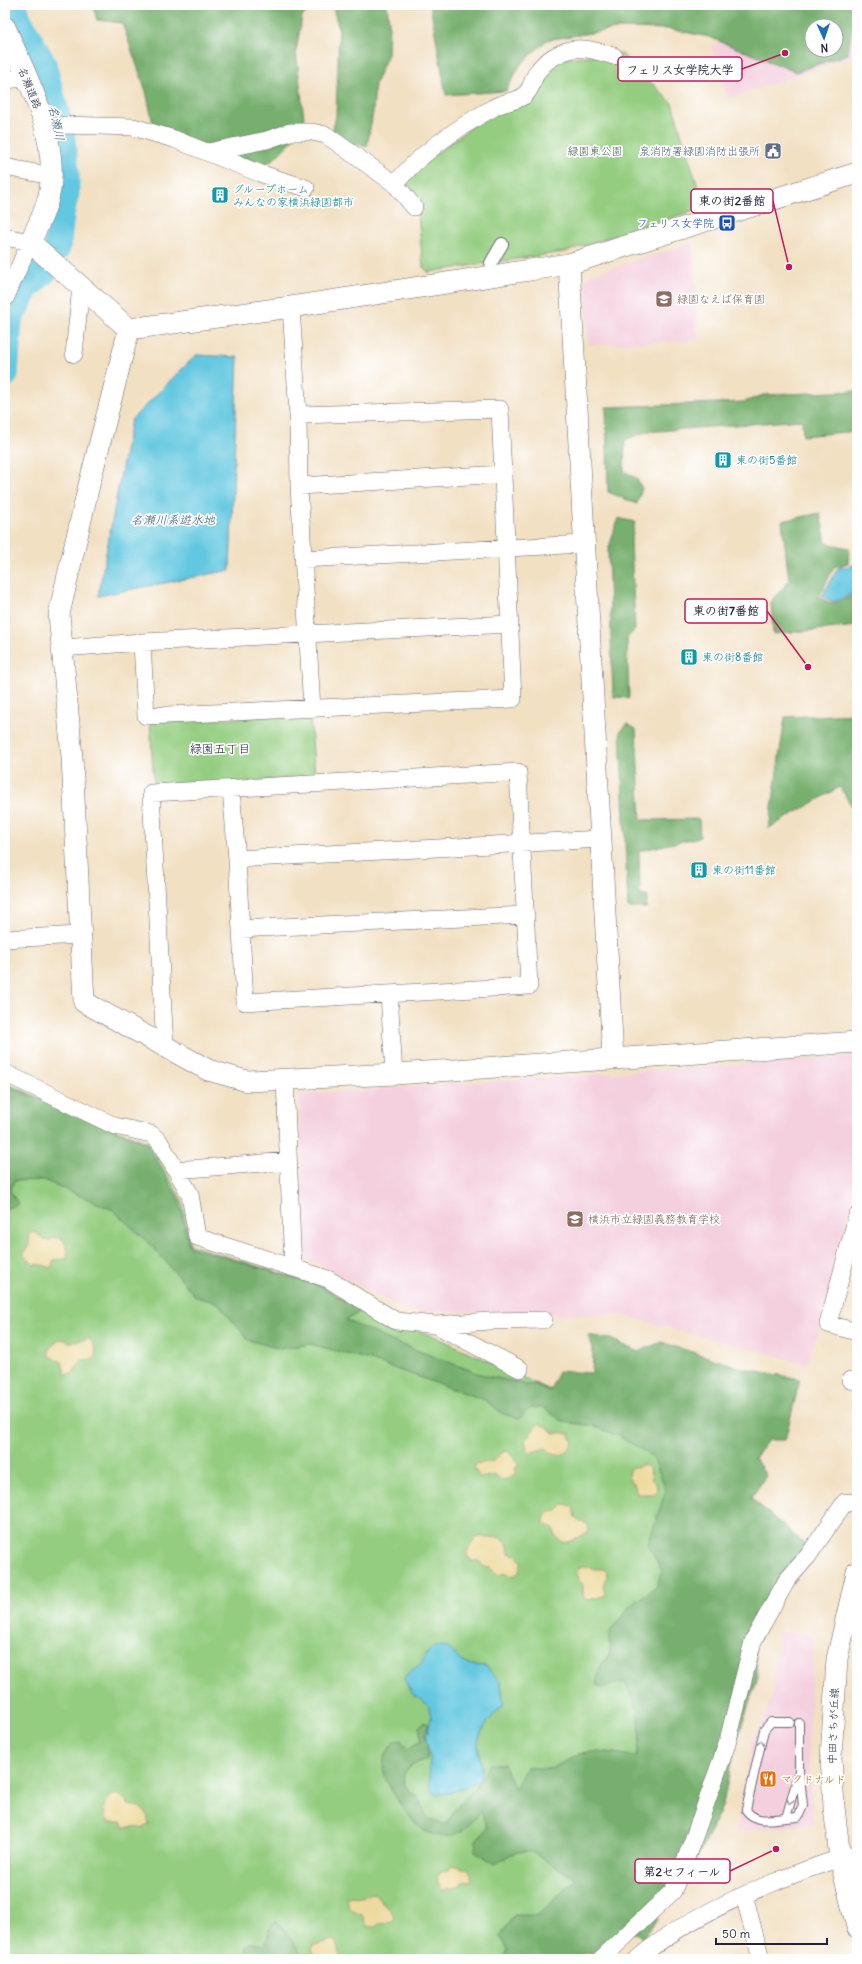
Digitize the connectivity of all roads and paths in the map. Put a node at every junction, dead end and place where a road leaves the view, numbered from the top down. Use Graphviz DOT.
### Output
graph roads {
  1 [pos="5,27"];
  2 [pos="614,56"];
  3 [pos="26,78"];
  4 [pos="5,80"];
  5 [pos="55,127"];
  6 [pos="208,152"];
  7 [pos="5,167"];
  8 [pos="857,173"];
  9 [pos="51,176"];
  10 [pos="395,184"];
  11 [pos="306,188"];
  12 [pos="414,207"];
  13 [pos="5,237"];
  14 [pos="30,242"];
  15 [pos="502,244"];
  16 [pos="491,263"];
  17 [pos="569,264"];
  18 [pos="81,286"];
  19 [pos="5,299"];
  20 [pos="291,307"];
  21 [pos="129,329"];
  22 [pos="74,354"];
  23 [pos="298,415"];
  24 [pos="503,474"];
  25 [pos="299,486"];
  26 [pos="584,544"];
  27 [pos="507,548"];
  28 [pos="303,559"];
  29 [pos="510,624"];
  30 [pos="307,633"];
  31 [pos="142,642"];
  32 [pos="63,648"];
  33 [pos="312,709"];
  34 [pos="231,789"];
  35 [pos="601,839"];
  36 [pos="523,844"];
  37 [pos="237,860"];
  38 [pos="526,915"];
  39 [pos="241,929"];
  40 [pos="80,935"];
  41 [pos="5,938"];
  42 [pos="389,994"];
  43 [pos="857,1042"];
  44 [pos="165,1047"];
  45 [pos="613,1058"];
  46 [pos="5,1072"];
  47 [pos="394,1074"];
  48 [pos="285,1080"];
  49 [pos="288,1161"];
  50 [pos="176,1170"];
  51 [pos="857,1216"];
  52 [pos="293,1268"];
  53 [pos="544,1320"];
  54 [pos="436,1325"];
  55 [pos="857,1332"];
  56 [pos="520,1369"];
  57 [pos="857,1503"];
  58 [pos="856,1579"];
  59 [pos="790,1722"];
  60 [pos="799,1723"];
  61 [pos="799,1772"];
  62 [pos="786,1818"];
  63 [pos="849,1856"];
  64 [pos="744,1895"];
  65 [pos="857,1928"];
  66 [pos="601,1959"];
  67 [pos="637,1959"];
  68 [pos="761,1959"];
  1 -- 3 [label="street, 名瀬道路"];
  2 -- 10 [label="street"];
  3 -- 4 [label="street"];
  3 -- 5 [label="street, 名瀬道路"];
  5 -- 6 [label="street"];
  5 -- 9 [label="street, 名瀬道路"];
  6 -- 10 [label="street"];
  6 -- 11 [label="street"];
  7 -- 9 [label="street"];
  8 -- 17 [label="street"];
  9 -- 14 [label="street, 名瀬道路"];
  10 -- 12 [label="street"];
  13 -- 14 [label="street"];
  14 -- 18 [label="street"];
  14 -- 19 [label="street"];
  15 -- 16 [label="street"];
  17 -- 20 [label="street"];
  17 -- 26 [label="street"];
  18 -- 21 [label="street"];
  18 -- 22 [label="street"];
  20 -- 21 [label="street"];
  20 -- 23 [label="street"];
  21 -- 32 [label="street"];
  23 -- 24 [label="street"];
  23 -- 25 [label="street"];
  24 -- 25 [label="street"];
  24 -- 27 [label="street"];
  25 -- 28 [label="street"];
  26 -- 27 [label="street"];
  26 -- 35 [label="street"];
  27 -- 28 [label="street"];
  27 -- 29 [label="street"];
  28 -- 30 [label="street"];
  29 -- 30 [label="street"];
  29 -- 33 [label="street"];
  30 -- 31 [label="street"];
  30 -- 33 [label="street"];
  31 -- 32 [label="street"];
  31 -- 33 [label="street"];
  32 -- 40 [label="street"];
  34 -- 36 [label="street"];
  34 -- 37 [label="street"];
  34 -- 44 [label="street"];
  35 -- 36 [label="street"];
  35 -- 45 [label="street"];
  36 -- 37 [label="street"];
  36 -- 38 [label="street"];
  37 -- 39 [label="street"];
  38 -- 39 [label="street"];
  38 -- 42 [label="street"];
  39 -- 42 [label="street"];
  40 -- 41 [label="street"];
  40 -- 44 [label="street"];
  42 -- 47 [label="street"];
  43 -- 45 [label="street"];
  44 -- 48 [label="street"];
  45 -- 47 [label="street"];
  46 -- 50 [label="street"];
  47 -- 48 [label="street"];
  48 -- 49 [label="street"];
  49 -- 50 [label="street"];
  49 -- 52 [label="street"];
  50 -- 52 [label="street"];
  51 -- 55 [label="street"];
  52 -- 54 [label="street"];
  53 -- 54 [label="street"];
  54 -- 56 [label="street"];
  57 -- 66 [label="street"];
  58 -- 63 [label="street, 中田さちが丘線"];
  62 -- 59 [label="lane, one-way"];
  60 -- 61 [label="lane"];
  61 -- 62 [label="lane, one-way"];
  61 -- 62 [label="lane"];
  63 -- 64 [label="street"];
  63 -- 65 [label="street, 中田さちが丘線"];
  64 -- 67 [label="street"];
  64 -- 68 [label="street"];
}
